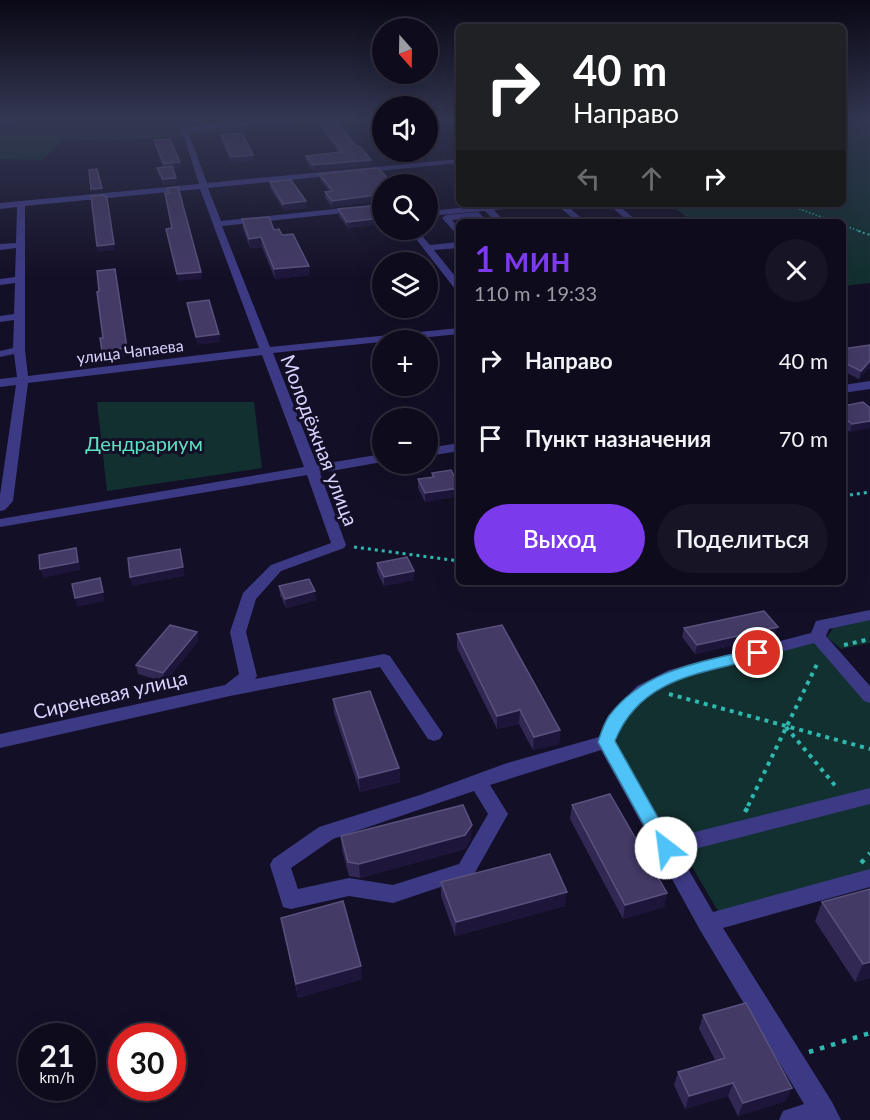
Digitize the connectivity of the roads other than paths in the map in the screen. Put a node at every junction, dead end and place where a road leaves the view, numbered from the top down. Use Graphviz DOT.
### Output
graph roads {
  1 [pos="198,172"];
  2 [pos="338,172"];
  3 [pos="202,185"];
  4 [pos="21,204"];
  5 [pos="0,206"];
  6 [pos="372,207"];
  7 [pos="497,207"];
  8 [pos="564,207"];
  9 [pos="616,207"];
  10 [pos="487,208"];
  11 [pos="438,213"];
  12 [pos="482,219"];
  13 [pos="498,219"];
  14 [pos="578,219"];
  15 [pos="630,219"];
  16 [pos="217,224"];
  17 [pos="456,230"];
  18 [pos="421,240"];
  19 [pos="456,244"];
  20 [pos="21,245"];
  21 [pos="0,247"];
  22 [pos="427,248"];
  23 [pos="456,265"];
  24 [pos="442,266"];
  25 [pos="20,279"];
  26 [pos="0,282"];
  27 [pos="456,282"];
  28 [pos="20,316"];
  29 [pos="0,319"];
  30 [pos="456,331"];
  31 [pos="19,350"];
  32 [pos="264,351"];
  33 [pos="0,354"];
  34 [pos="23,380"];
  35 [pos="0,383"];
  36 [pos="870,384"];
  37 [pos="846,388"];
  38 [pos="456,447"];
  39 [pos="438,450"];
  40 [pos="372,460"];
  41 [pos="313,469"];
  42 [pos="0,507"];
  43 [pos="0,523"];
  44 [pos="870,615"];
  45 [pos="824,644"];
  46 [pos="230,690"];
  47 [pos="870,696"];
  48 [pos="434,734"];
  49 [pos="0,741"];
  50 [pos="606,742"];
  51 [pos="478,781"];
  52 [pos="870,796"];
  53 [pos="666,848"];
  54 [pos="870,878"];
  55 [pos="708,923"];
  56 [pos="825,1116"];
  57 [pos="792,1120"];
  1 -- 3 [label="street, Молодёжная улица"];
  2 -- 3 [label="street"];
  3 -- 4 [label="street"];
  3 -- 16 [label="street, Молодёжная улица"];
  4 -- 5 [label="street"];
  4 -- 20 [label="street"];
  6 -- 16 [label="street"];
  7 -- 10 [label="street"];
  8 -- 14 [label="street"];
  9 -- 15 [label="street"];
  10 -- 11 [label="street"];
  10 -- 13 [label="street"];
  12 -- 17 [label="street"];
  16 -- 32 [label="street, Молодёжная улица"];
  18 -- 22 [label="street"];
  19 -- 22 [label="street"];
  20 -- 21 [label="street"];
  20 -- 25 [label="street"];
  22 -- 24 [label="street"];
  23 -- 24 [label="street"];
  24 -- 27 [label="street"];
  25 -- 26 [label="street"];
  25 -- 28 [label="street"];
  28 -- 29 [label="street"];
  28 -- 31 [label="street"];
  30 -- 32 [label="street, улица Чапаева"];
  31 -- 33 [label="street"];
  31 -- 34 [label="street"];
  32 -- 34 [label="street, улица Чапаева"];
  32 -- 41 [label="street, Молодёжная улица"];
  34 -- 35 [label="street, улица Чапаева"];
  34 -- 42 [label="street"];
  36 -- 37 [label="street"];
  38 -- 39 [label="street"];
  40 -- 41 [label="street"];
  41 -- 43 [label="street"];
  41 -- 46 [label="street, Молодёжная улица"];
  44 -- 45 [label="street"];
  45 -- 47 [label="street"];
  45 -- 50 [label="street"];
  46 -- 48 [label="street, Сиреневая улица"];
  46 -- 49 [label="street, Сиреневая улица"];
  50 -- 51 [label="street"];
  50 -- 53 [label="street"];
  51 -- 51 [label="street"];
  52 -- 53 [label="street"];
  53 -- 55 [label="street"];
  54 -- 55 [label="street"];
  55 -- 56 [label="street"];
  56 -- 57 [label="street"];
}
